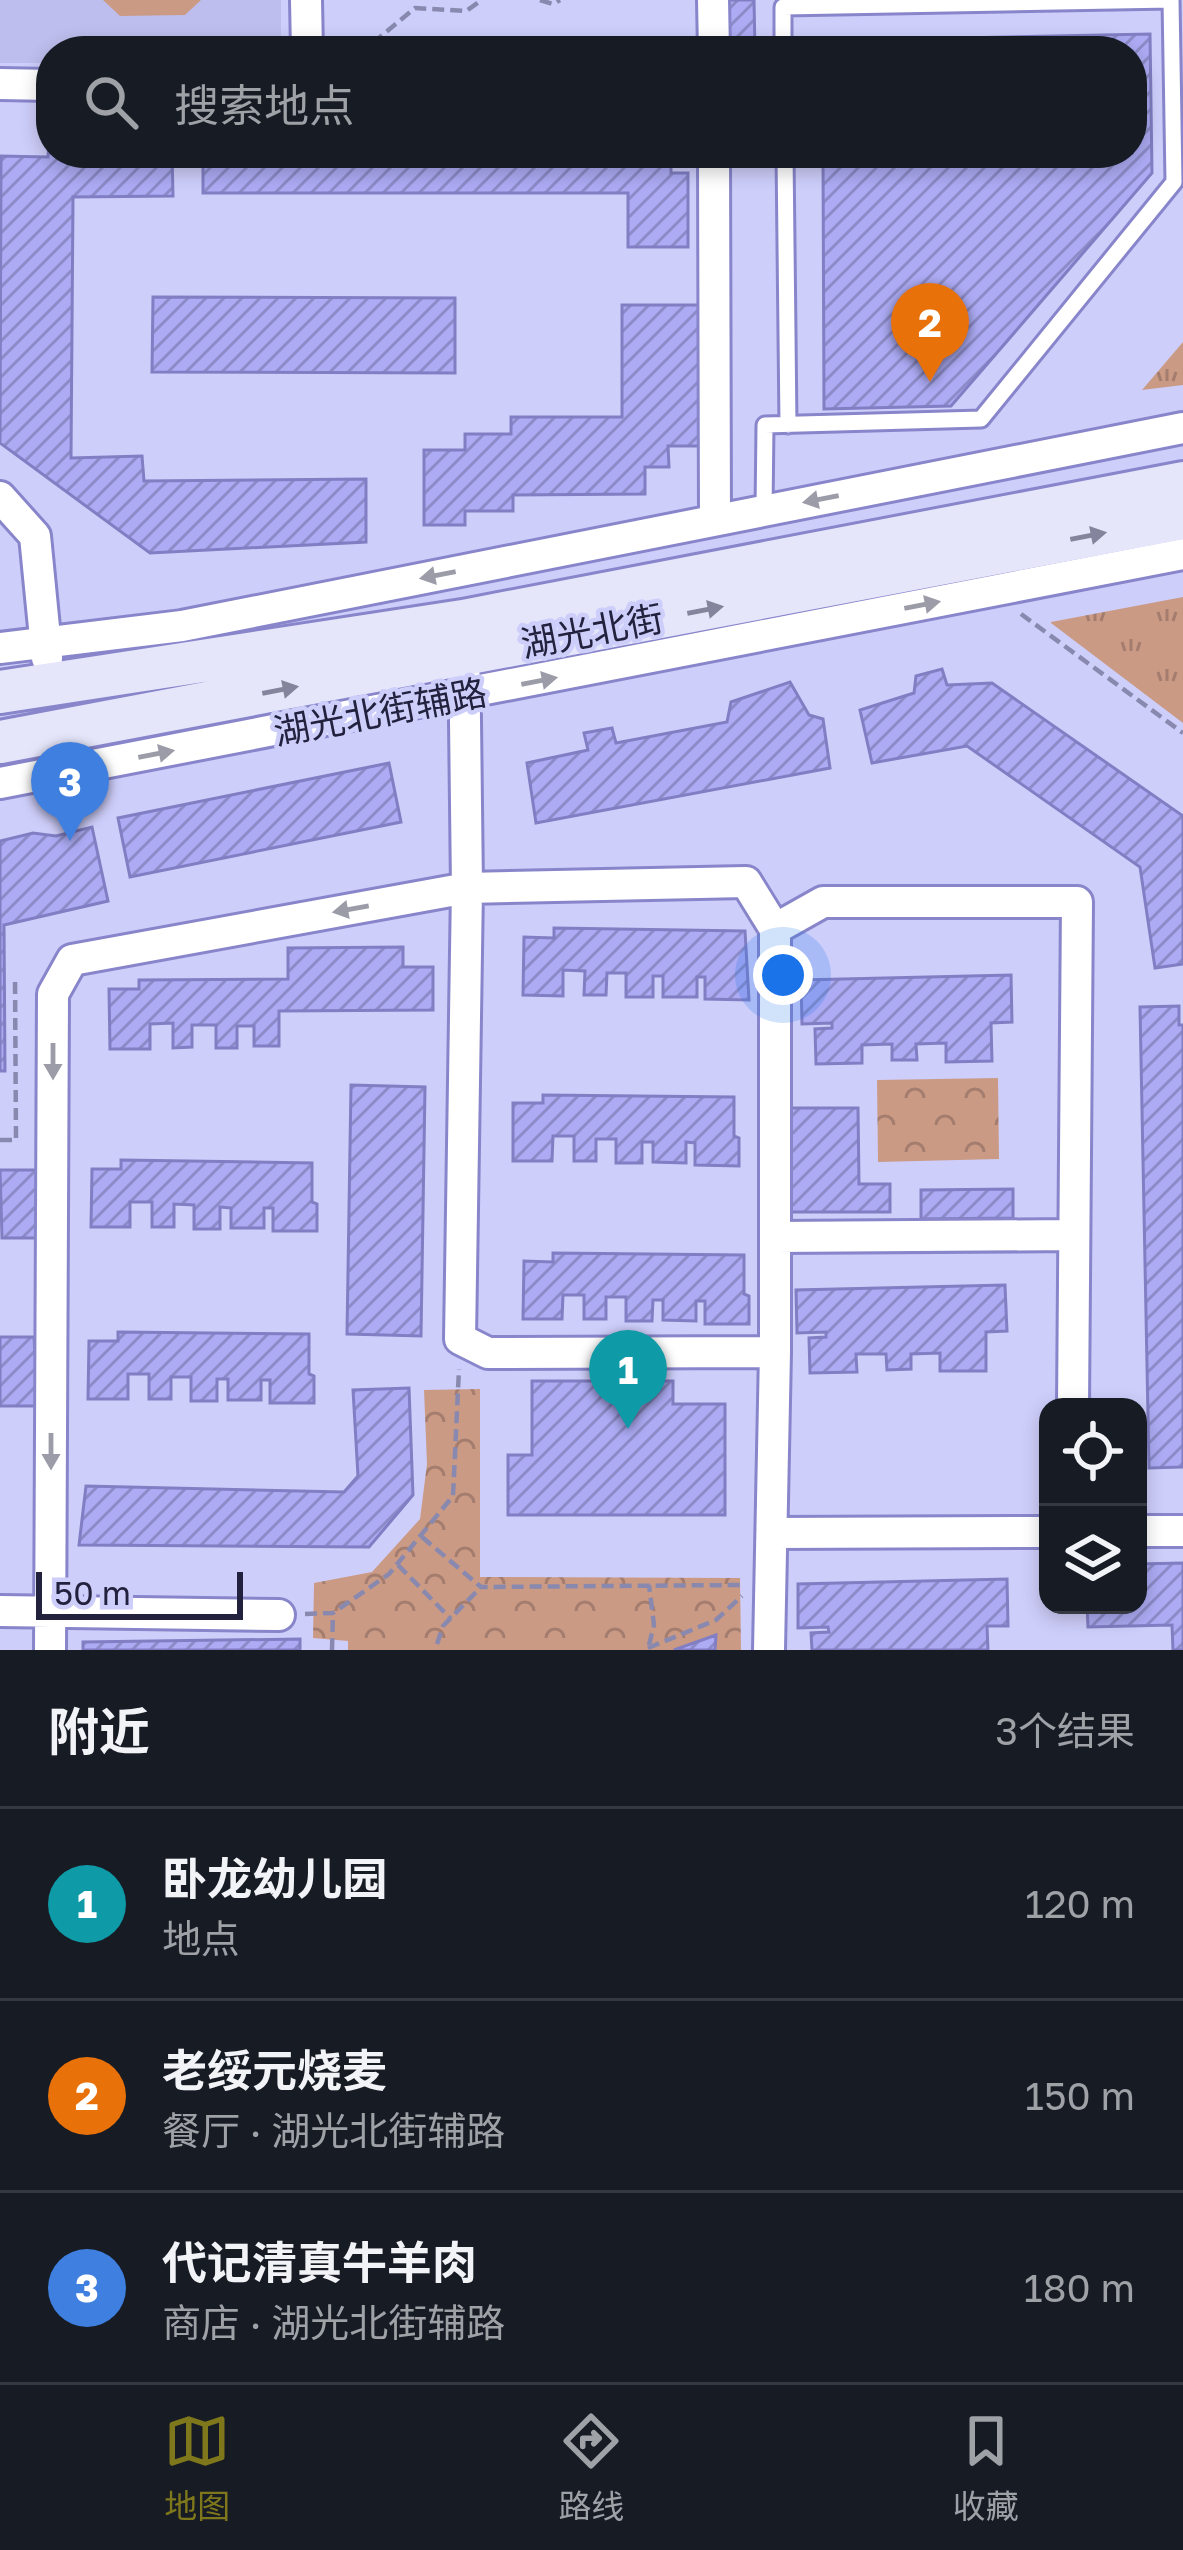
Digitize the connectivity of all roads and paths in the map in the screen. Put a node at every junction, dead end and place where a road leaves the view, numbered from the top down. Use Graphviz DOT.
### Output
graph roads {
  1 [pos="306,0"];
  2 [pos="409,0"];
  3 [pos="482,0"];
  4 [pos="540,0"];
  5 [pos="560,0"];
  6 [pos="713,0"];
  7 [pos="415,8"];
  8 [pos="316,36"];
  9 [pos="381,36"];
  10 [pos="714,36"];
  11 [pos="783,36"];
  12 [pos="0,84"];
  13 [pos="36,85"];
  14 [pos="714,168"];
  15 [pos="784,168"];
  16 [pos="788,425"];
  17 [pos="1183,428"];
  18 [pos="1183,483"];
  19 [pos="0,497"];
  20 [pos="764,511"];
  21 [pos="1183,518"];
  22 [pos="715,520"];
  23 [pos="1183,554"];
  24 [pos="1022,614"];
  25 [pos="46,640"];
  26 [pos="0,648"];
  27 [pos="464,657"];
  28 [pos="48,682"];
  29 [pos="0,692"];
  30 [pos="1183,733"];
  31 [pos="0,742"];
  32 [pos="0,783"];
  33 [pos="466,888"];
  34 [pos="775,929"];
  35 [pos="15,977"];
  36 [pos="0,1141"];
  37 [pos="1074,1235"];
  38 [pos="775,1237"];
  39 [pos="460,1339"];
  40 [pos="775,1352"];
  41 [pos="1073,1398"];
  42 [pos="1183,1531"];
  43 [pos="1039,1532"];
  44 [pos="1147,1532"];
  45 [pos="772,1533"];
  46 [pos="422,1537"];
  47 [pos="398,1565"];
  48 [pos="649,1586"];
  49 [pos="481,1587"];
  50 [pos="0,1611"];
  51 [pos="50,1611"];
  52 [pos="333,1613"];
  53 [pos="279,1615"];
  54 [pos="451,1618"];
  55 [pos="437,1644"];
  56 [pos="648,1649"];
  57 [pos="50,1650"];
  58 [pos="332,1650"];
  59 [pos="769,1650"];
  1 -- 8 [label="street"];
  2 -- 7 [label="path"];
  3 -- 7 [label="path"];
  4 -- 5 [label="path"];
  6 -- 10 [label="street"];
  7 -- 9 [label="path"];
  11 -- 16 [label="lane"];
  12 -- 13 [label="street"];
  14 -- 22 [label="street"];
  15 -- 16 [label="lane"];
  16 -- 20 [label="lane"];
  17 -- 20 [label="street, one-way"];
  18 -- 27 [label="street, 湖光北街"];
  19 -- 25 [label="street"];
  20 -- 22 [label="street"];
  27 -- 21 [label="street, 湖光北街, one-way"];
  22 -- 25 [label="street, one-way"];
  27 -- 23 [label="street, 湖光北街辅路, one-way"];
  24 -- 30 [label="path"];
  25 -- 26 [label="street"];
  25 -- 28 [label="street"];
  27 -- 28 [label="street, 湖光北街"];
  31 -- 27 [label="street, 湖光北街, one-way"];
  32 -- 27 [label="street, 湖光北街辅路, one-way"];
  27 -- 33 [label="street"];
  28 -- 29 [label="street, 湖光北街"];
  33 -- 34 [label="street"];
  33 -- 39 [label="street"];
  33 -- 51 [label="street, one-way"];
  34 -- 37 [label="street"];
  34 -- 38 [label="street"];
  35 -- 36 [label="path"];
  37 -- 38 [label="street"];
  37 -- 41 [label="street"];
  38 -- 40 [label="street"];
  39 -- 40 [label="street"];
  39 -- 46 [label="path"];
  40 -- 45 [label="street"];
  42 -- 44 [label="street"];
  43 -- 45 [label="street"];
  45 -- 59 [label="street"];
  46 -- 47 [label="path"];
  46 -- 49 [label="path"];
  47 -- 52 [label="path"];
  47 -- 54 [label="path"];
  48 -- 49 [label="path"];
  48 -- 56 [label="path"];
  48 -- 56 [label="path"];
  49 -- 54 [label="path"];
  50 -- 51 [label="street"];
  51 -- 53 [label="street"];
  51 -- 57 [label="street"];
  52 -- 53 [label="path"];
  52 -- 58 [label="path"];
  54 -- 55 [label="path"];
}
